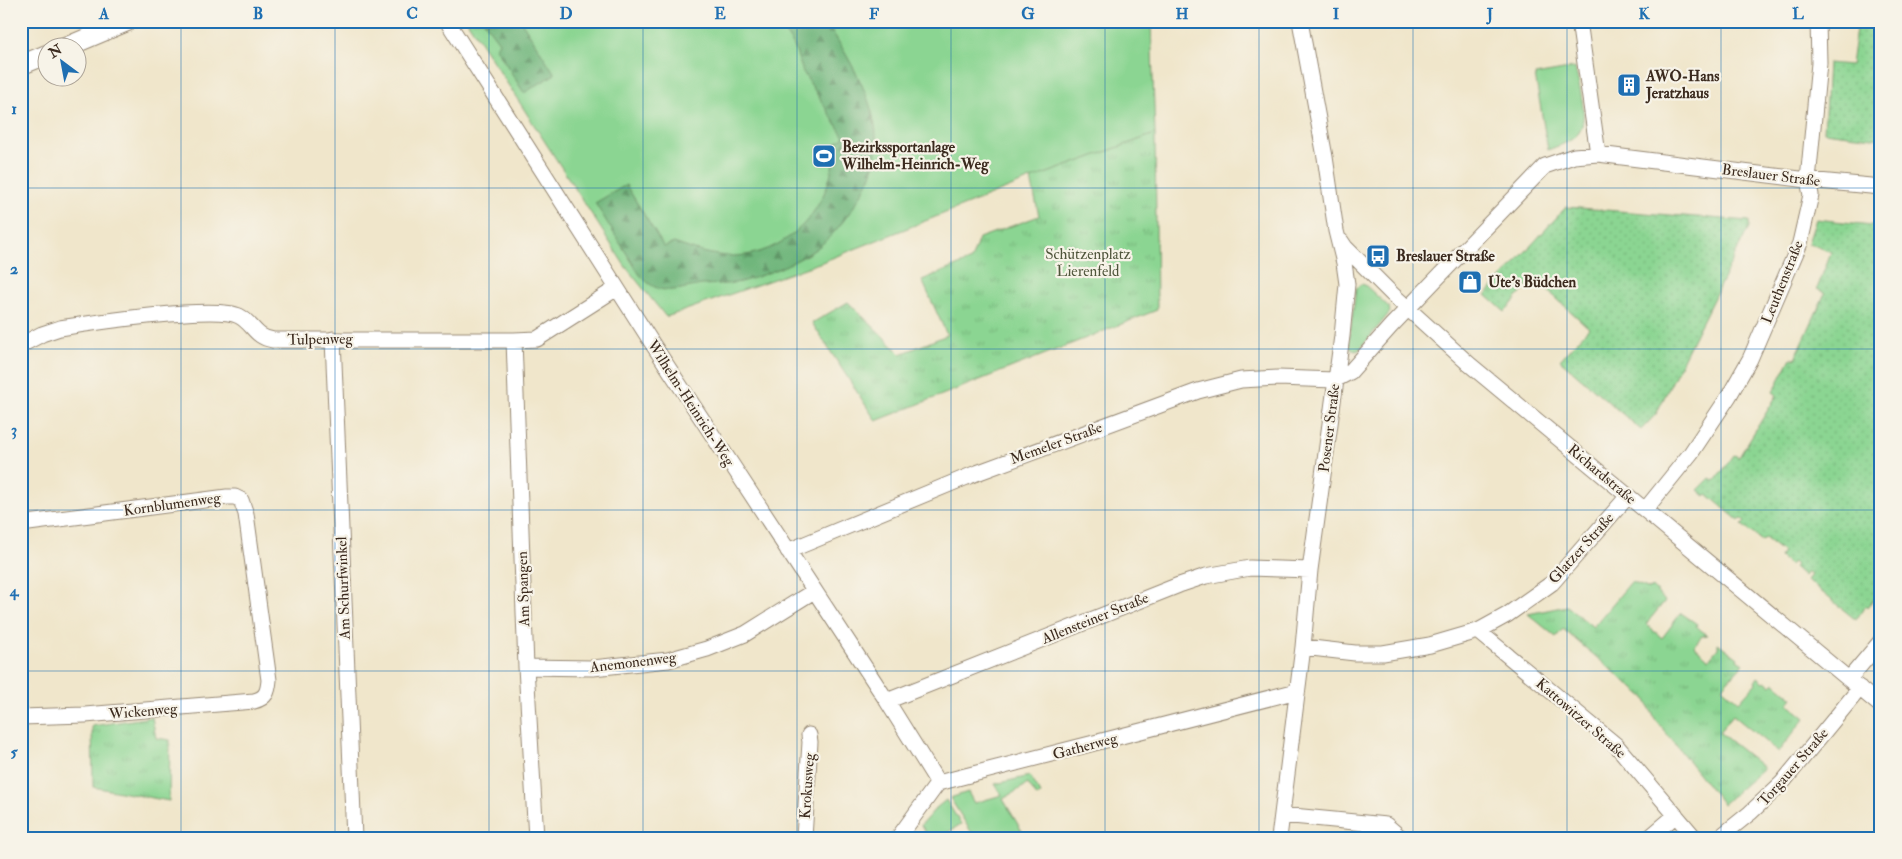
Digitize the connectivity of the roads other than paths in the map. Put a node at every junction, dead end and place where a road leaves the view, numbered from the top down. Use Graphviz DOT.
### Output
graph roads {
  1 [pos="128,21"];
  2 [pos="447,21"];
  3 [pos="1300,21"];
  4 [pos="1579,21"];
  5 [pos="1818,21"];
  6 [pos="88,38"];
  7 [pos="38,58"];
  8 [pos="21,65"];
  9 [pos="1598,154"];
  10 [pos="1808,180"];
  11 [pos="1881,187"];
  12 [pos="1336,231"];
  13 [pos="617,288"];
  14 [pos="1408,309"];
  15 [pos="333,339"];
  16 [pos="514,340"];
  17 [pos="21,345"];
  18 [pos="1335,380"];
  19 [pos="1628,496"];
  20 [pos="1645,510"];
  21 [pos="21,524"];
  22 [pos="788,551"];
  23 [pos="1310,570"];
  24 [pos="814,591"];
  25 [pos="1478,630"];
  26 [pos="1881,641"];
  27 [pos="1303,647"];
  28 [pos="526,667"];
  29 [pos="1855,684"];
  30 [pos="1297,691"];
  31 [pos="264,697"];
  32 [pos="887,701"];
  33 [pos="1881,706"];
  34 [pos="21,717"];
  35 [pos="809,735"];
  36 [pos="938,783"];
  37 [pos="1282,814"];
  38 [pos="1676,815"];
  39 [pos="354,838"];
  40 [pos="536,838"];
  41 [pos="804,838"];
  42 [pos="898,838"];
  43 [pos="1279,838"];
  44 [pos="1401,838"];
  45 [pos="1648,838"];
  46 [pos="1695,838"];
  47 [pos="1719,838"];
  1 -- 6 [label="main road"];
  2 -- 13 [label="street, Wilhelm-Heinrich-Weg"];
  3 -- 12 [label="street, Posener Straße"];
  4 -- 9 [label="street"];
  5 -- 10 [label="street, Leuthenstraße"];
  7 -- 8 [label="main road"];
  9 -- 10 [label="street, Breslauer Straße"];
  9 -- 14 [label="street, Breslauer Straße"];
  10 -- 11 [label="street, Breslauer Straße"];
  10 -- 20 [label="street, Leuthenstraße"];
  12 -- 14 [label="street, Richardstraße"];
  12 -- 18 [label="street, Posener Straße"];
  13 -- 16 [label="street, Tulpenweg"];
  13 -- 22 [label="street, Wilhelm-Heinrich-Weg"];
  14 -- 18 [label="street, Breslauer Straße"];
  14 -- 19 [label="street, Richardstraße"];
  15 -- 16 [label="street, Tulpenweg"];
  15 -- 17 [label="street, Tulpenweg"];
  15 -- 39 [label="street, Am Schurfwinkel"];
  16 -- 28 [label="street, Am Spangen"];
  18 -- 22 [label="street, Memeler Straße"];
  18 -- 23 [label="street, Posener Straße"];
  19 -- 20 [label="street, Richardstraße"];
  19 -- 25 [label="street, Glatzer Straße"];
  20 -- 29 [label="street, Richardstraße"];
  21 -- 31 [label="street, Kornblumenweg"];
  22 -- 24 [label="street, Wilhelm-Heinrich-Weg"];
  23 -- 27 [label="street, Posener Straße"];
  23 -- 32 [label="street, Allensteiner Straße"];
  24 -- 28 [label="street, Anemonenweg"];
  24 -- 32 [label="street, Wilhelm-Heinrich-Weg"];
  25 -- 27 [label="street, Glatzer Straße"];
  25 -- 38 [label="street, Kattowitzer Straße"];
  26 -- 29 [label="street, Torgauer Straße"];
  27 -- 30 [label="street, Posener Straße"];
  28 -- 40 [label="street, Am Spangen"];
  29 -- 33 [label="street, Richardstraße"];
  29 -- 47 [label="street, Torgauer Straße"];
  30 -- 36 [label="street, Gatherweg"];
  30 -- 37 [label="street, Posener Straße"];
  31 -- 34 [label="street, Wickenweg"];
  32 -- 36 [label="street, Wilhelm-Heinrich-Weg"];
  35 -- 41 [label="street, Krokusweg"];
  36 -- 42 [label="street"];
  37 -- 43 [label="street, Posener Straße"];
  37 -- 44 [label="street"];
  38 -- 45 [label="street"];
  38 -- 46 [label="street, Kattowitzer Straße"];
}
